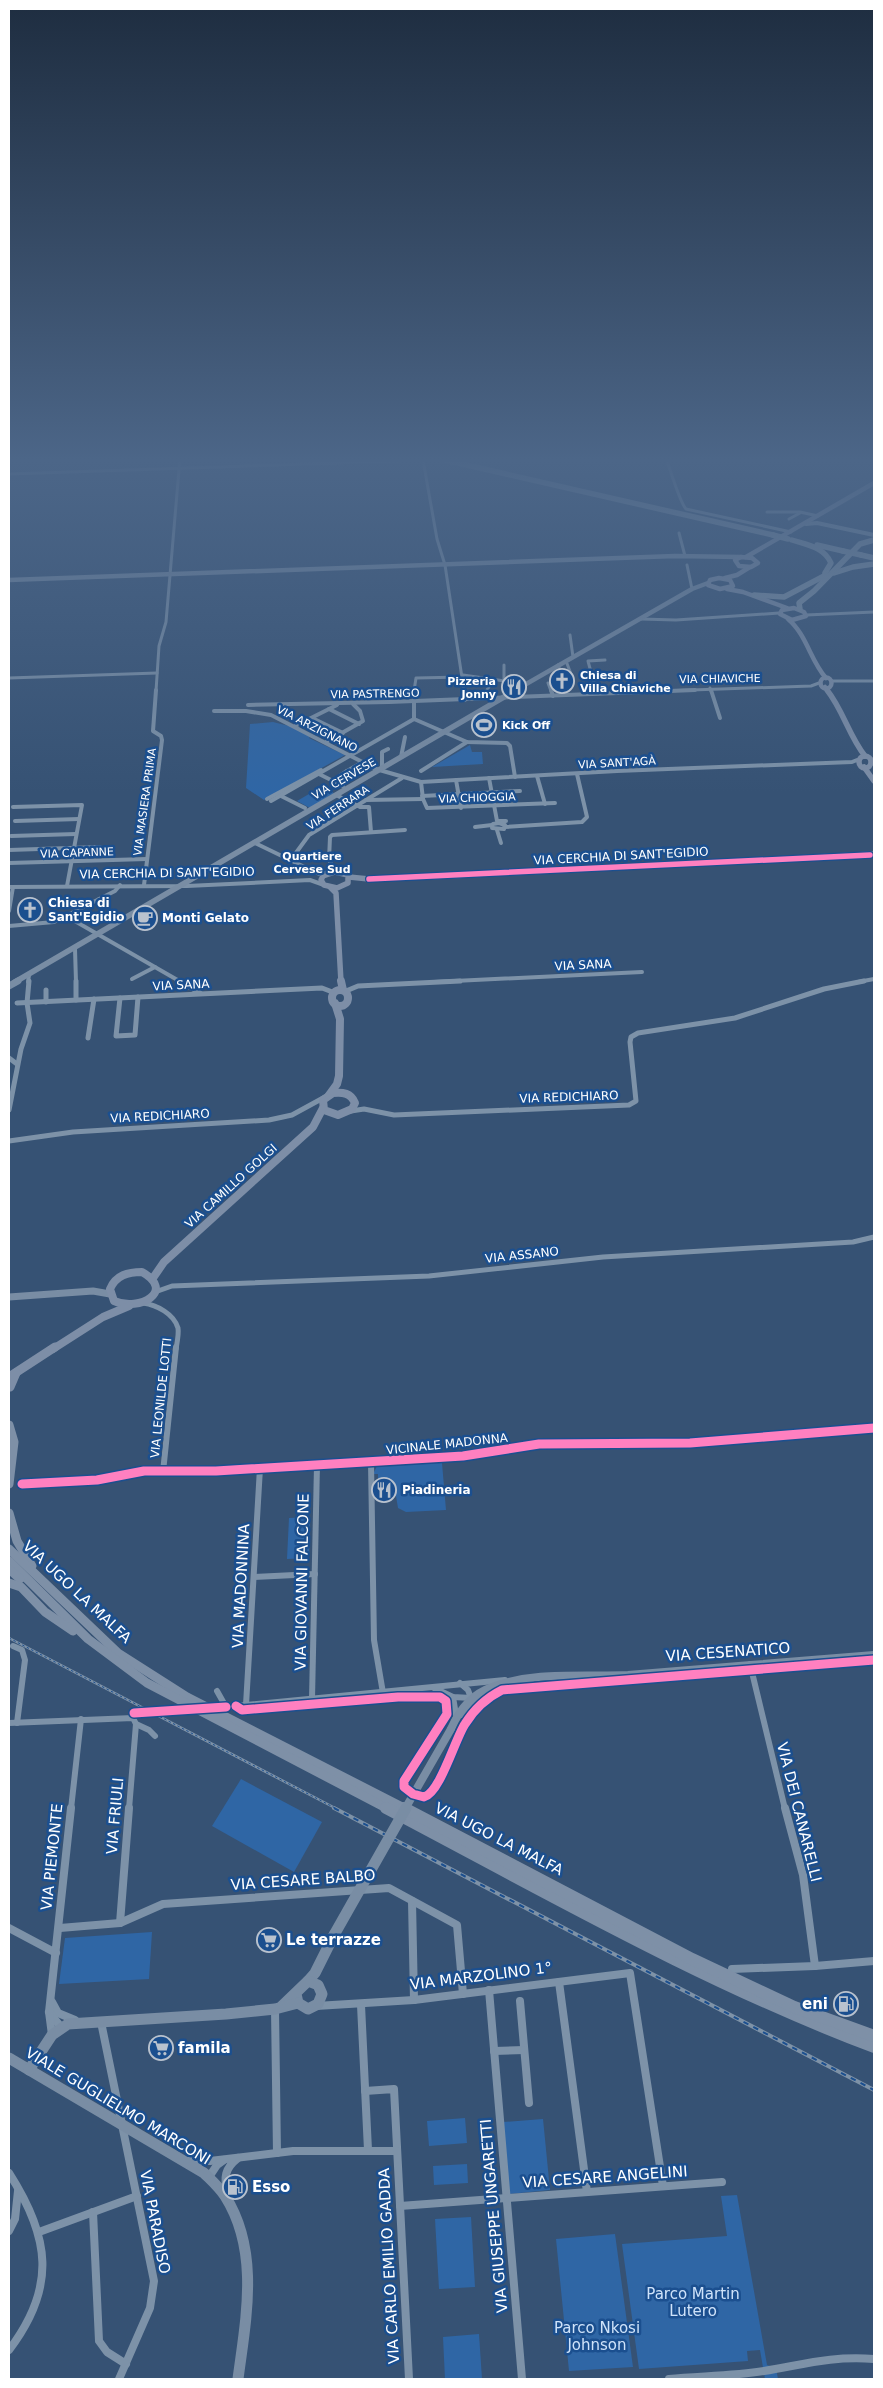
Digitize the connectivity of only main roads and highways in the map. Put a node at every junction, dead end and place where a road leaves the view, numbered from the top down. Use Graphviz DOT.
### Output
graph roads {
  1 [pos="309,569"];
  2 [pos="742,569"];
  3 [pos="746,569"];
  4 [pos="829,569"];
  5 [pos="834,569"];
  6 [pos="845,569"];
  7 [pos="738,574"];
  8 [pos="829,574"];
  9 [pos="722,578"];
  10 [pos="819,579"];
  11 [pos="9,580"];
  12 [pos="708,583"];
  13 [pos="733,584"];
  14 [pos="693,588"];
  15 [pos="714,588"];
  16 [pos="727,589"];
  17 [pos="743,592"];
  18 [pos="754,596"];
  19 [pos="792,596"];
  20 [pos="775,604"];
  21 [pos="789,608"];
  22 [pos="803,612"];
  23 [pos="781,613"];
  24 [pos="788,619"];
  25 [pos="800,619"];
  26 [pos="798,627"];
  27 [pos="865,762"];
  28 [pos="873,778"];
  29 [pos="873,854"];
  30 [pos="346,880"];
  31 [pos="323,881"];
  32 [pos="336,894"];
  33 [pos="9,986"];
  34 [pos="340,990"];
  35 [pos="335,1003"];
  36 [pos="345,1004"];
  37 [pos="340,1019"];
  38 [pos="339,1076"];
  39 [pos="328,1096"];
  40 [pos="351,1097"];
  41 [pos="322,1107"];
  42 [pos="346,1113"];
  43 [pos="313,1127"];
  44 [pos="164,1262"];
  45 [pos="142,1272"];
  46 [pos="154,1281"];
  47 [pos="111,1284"];
  48 [pos="92,1291"];
  49 [pos="9,1297"];
  50 [pos="112,1297"];
  51 [pos="129,1306"];
  52 [pos="111,1313"];
  53 [pos="20,1370"];
  54 [pos="9,1377"];
  55 [pos="10,1386"];
  56 [pos="9,1397"];
  57 [pos="9,1425"];
  58 [pos="9,1484"];
  59 [pos="9,1513"];
  60 [pos="9,1549"];
  61 [pos="9,1561"];
  62 [pos="9,1569"];
  63 [pos="9,1584"];
  64 [pos="58,1597"];
  65 [pos="65,1619"];
  66 [pos="88,1639"];
  67 [pos="874,1655"];
  68 [pos="515,1682"];
  69 [pos="491,1691"];
  70 [pos="471,1698"];
  71 [pos="458,1716"];
  72 [pos="322,1961"];
  73 [pos="308,1981"];
  74 [pos="319,1997"];
  75 [pos="297,1998"];
  76 [pos="874,2036"];
  77 [pos="874,2047"];
  78 [pos="9,2058"];
  79 [pos="28,2070"];
  80 [pos="238,2379"];
  1 -- 11 [label="main road"];
  2 -- 7 [label="main road"];
  3 -- 7 [label="main road"];
  4 -- 10 [label="highway"];
  5 -- 8 [label="highway"];
  6 -- 8 [label="highway"];
  7 -- 9 [label="main road"];
  7 -- 13 [label="main road"];
  8 -- 10 [label="highway"];
  8 -- 22 [label="highway"];
  9 -- 12 [label="main road"];
  9 -- 13 [label="main road"];
  10 -- 19 [label="highway"];
  12 -- 14 [label="main road, VIA CERVESE"];
  12 -- 15 [label="main road"];
  13 -- 16 [label="main road"];
  13 -- 17 [label="main road"];
  14 -- 15 [label="main road, VIA CERVESE"];
  14 -- 33 [label="main road, VIA CERVESE"];
  15 -- 16 [label="main road"];
  16 -- 17 [label="main road"];
  17 -- 18 [label="main road"];
  18 -- 19 [label="highway"];
  18 -- 20 [label="main road"];
  19 -- 21 [label="highway"];
  20 -- 21 [label="main road"];
  20 -- 23 [label="main road"];
  21 -- 22 [label="main road"];
  21 -- 23 [label="main road"];
  22 -- 25 [label="main road"];
  23 -- 24 [label="main road"];
  24 -- 25 [label="main road"];
  24 -- 26 [label="main road"];
  25 -- 26 [label="main road"];
  26 -- 27 [label="main road"];
  27 -- 28 [label="main road"];
  29 -- 30 [label="main road, VIA CERCHIA DI SANT'EGIDIO"];
  30 -- 31 [label="main road"];
  30 -- 31 [label="main road"];
  30 -- 32 [label="main road"];
  31 -- 32 [label="main road"];
  32 -- 34 [label="main road"];
  34 -- 35 [label="main road"];
  34 -- 36 [label="main road"];
  35 -- 36 [label="main road"];
  35 -- 37 [label="main road"];
  36 -- 37 [label="main road"];
  37 -- 38 [label="main road"];
  38 -- 39 [label="main road"];
  38 -- 40 [label="main road"];
  39 -- 40 [label="main road"];
  39 -- 41 [label="main road"];
  40 -- 42 [label="main road"];
  41 -- 42 [label="main road"];
  41 -- 43 [label="main road, VIA CAMILLO GOLGI"];
  42 -- 43 [label="main road, VIA CAMILLO GOLGI"];
  43 -- 44 [label="main road, VIA CAMILLO GOLGI"];
  44 -- 45 [label="main road, VIA CAMILLO GOLGI"];
  44 -- 46 [label="main road, VIA CAMILLO GOLGI"];
  45 -- 46 [label="main road"];
  45 -- 47 [label="main road"];
  46 -- 51 [label="main road"];
  47 -- 48 [label="main road"];
  47 -- 50 [label="main road"];
  48 -- 49 [label="main road"];
  48 -- 50 [label="main road"];
  50 -- 51 [label="main road"];
  50 -- 52 [label="main road"];
  51 -- 52 [label="main road"];
  52 -- 53 [label="main road"];
  53 -- 54 [label="main road"];
  53 -- 55 [label="main road"];
  55 -- 56 [label="main road"];
  57 -- 58 [label="highway"];
  59 -- 64 [label="highway"];
  60 -- 64 [label="highway, VIA UGO LA MALFA"];
  61 -- 65 [label="highway, VIA UGO LA MALFA"];
  62 -- 65 [label="highway"];
  63 -- 66 [label="highway"];
  64 -- 76 [label="highway, VIA UGO LA MALFA"];
  65 -- 66 [label="highway, VIA UGO LA MALFA"];
  66 -- 77 [label="highway, VIA UGO LA MALFA"];
  67 -- 68 [label="main road, VIA CESENATICO"];
  68 -- 69 [label="main road"];
  68 -- 70 [label="main road"];
  69 -- 70 [label="main road"];
  69 -- 71 [label="main road"];
  70 -- 71 [label="main road"];
  71 -- 72 [label="main road, bridge"];
  72 -- 73 [label="main road"];
  72 -- 74 [label="main road"];
  73 -- 74 [label="main road"];
  73 -- 75 [label="main road"];
  74 -- 75 [label="main road"];
  75 -- 79 [label="main road"];
  78 -- 79 [label="main road, VIALE GUGLIELMO MARCONI"];
  79 -- 80 [label="main road, VIALE GUGLIELMO MARCONI"];
}
